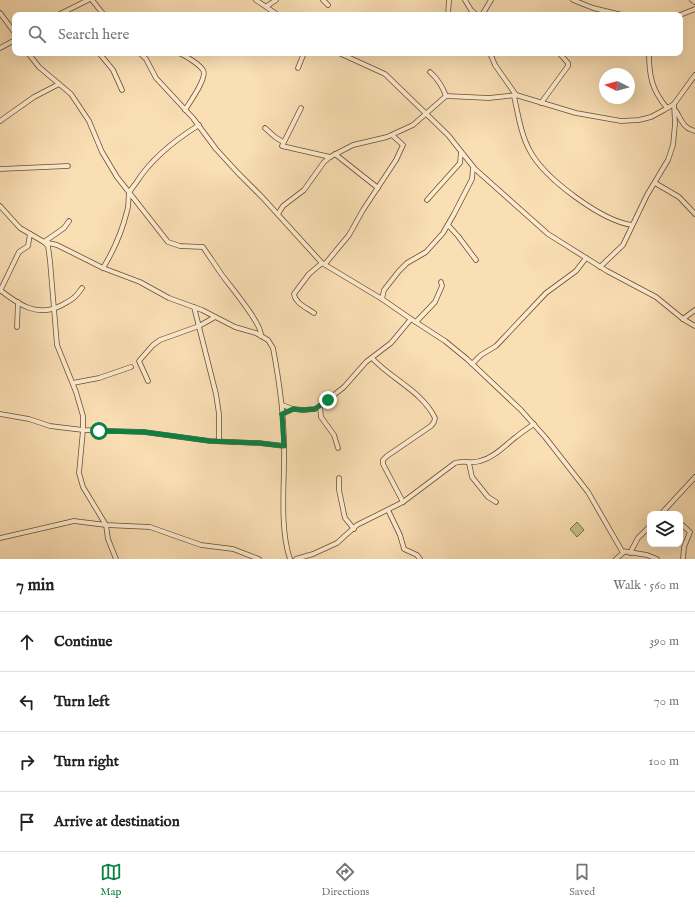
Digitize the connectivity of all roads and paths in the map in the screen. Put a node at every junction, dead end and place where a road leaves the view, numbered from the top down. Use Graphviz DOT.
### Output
graph roads {
  1 [pos="88,0"];
  2 [pos="92,0"];
  3 [pos="256,0"];
  4 [pos="276,0"];
  5 [pos="323,0"];
  6 [pos="449,0"];
  7 [pos="465,0"];
  8 [pos="491,0"];
  9 [pos="573,0"];
  10 [pos="692,0"];
  11 [pos="695,2"];
  12 [pos="328,5"];
  13 [pos="267,6"];
  14 [pos="695,9"];
  15 [pos="64,12"];
  16 [pos="102,12"];
  17 [pos="274,12"];
  18 [pos="448,12"];
  19 [pos="473,12"];
  20 [pos="484,12"];
  21 [pos="610,12"];
  22 [pos="0,13"];
  23 [pos="683,14"];
  24 [pos="12,29"];
  25 [pos="12,42"];
  26 [pos="0,48"];
  27 [pos="30,56"];
  28 [pos="101,56"];
  29 [pos="143,56"];
  30 [pos="184,56"];
  31 [pos="303,56"];
  32 [pos="345,56"];
  33 [pos="491,56"];
  34 [pos="562,56"];
  35 [pos="649,56"];
  36 [pos="298,68"];
  37 [pos="430,72"];
  38 [pos="695,75"];
  39 [pos="59,84"];
  40 [pos="122,90"];
  41 [pos="446,96"];
  42 [pos="515,96"];
  43 [pos="541,103"];
  44 [pos="674,104"];
  45 [pos="301,108"];
  46 [pos="668,108"];
  47 [pos="675,109"];
  48 [pos="185,110"];
  49 [pos="426,113"];
  50 [pos="0,121"];
  51 [pos="199,125"];
  52 [pos="265,128"];
  53 [pos="695,131"];
  54 [pos="392,135"];
  55 [pos="283,142"];
  56 [pos="461,150"];
  57 [pos="335,154"];
  58 [pos="330,157"];
  59 [pos="68,166"];
  60 [pos="473,168"];
  61 [pos="0,169"];
  62 [pos="655,183"];
  63 [pos="378,188"];
  64 [pos="129,194"];
  65 [pos="427,200"];
  66 [pos="0,206"];
  67 [pos="278,214"];
  68 [pos="695,214"];
  69 [pos="69,221"];
  70 [pos="448,225"];
  71 [pos="632,225"];
  72 [pos="30,234"];
  73 [pos="44,242"];
  74 [pos="586,258"];
  75 [pos="476,260"];
  76 [pos="323,264"];
  77 [pos="600,267"];
  78 [pos="103,268"];
  79 [pos="441,282"];
  80 [pos="82,288"];
  81 [pos="0,291"];
  82 [pos="382,299"];
  83 [pos="18,302"];
  84 [pos="194,307"];
  85 [pos="54,309"];
  86 [pos="695,310"];
  87 [pos="314,313"];
  88 [pos="215,317"];
  89 [pos="411,319"];
  90 [pos="683,319"];
  91 [pos="416,322"];
  92 [pos="199,326"];
  93 [pos="695,326"];
  94 [pos="16,327"];
  95 [pos="261,336"];
  96 [pos="372,358"];
  97 [pos="472,364"];
  98 [pos="131,367"];
  99 [pos="148,381"];
  100 [pos="73,383"];
  101 [pos="282,405"];
  102 [pos="320,406"];
  103 [pos="293,409"];
  104 [pos="0,414"];
  105 [pos="282,414"];
  106 [pos="534,424"];
  107 [pos="83,430"];
  108 [pos="219,441"];
  109 [pos="284,446"];
  110 [pos="338,448"];
  111 [pos="469,463"];
  112 [pos="695,477"];
  113 [pos="340,478"];
  114 [pos="403,502"];
  115 [pos="496,502"];
  116 [pos="388,510"];
  117 [pos="665,510"];
  118 [pos="106,525"];
  119 [pos="683,526"];
  120 [pos="354,529"];
  121 [pos="647,529"];
  122 [pos="0,538"];
  123 [pos="624,552"];
  124 [pos="630,553"];
  125 [pos="116,559"];
  126 [pos="259,559"];
  127 [pos="290,559"];
  128 [pos="296,559"];
  129 [pos="420,559"];
  130 [pos="616,559"];
  131 [pos="657,559"];
  132 [pos="682,559"];
  1 -- 15 [label="street"];
  2 -- 16 [label="street"];
  3 -- 13 [label="street"];
  4 -- 13 [label="street"];
  5 -- 12 [label="street"];
  6 -- 18 [label="street"];
  7 -- 19 [label="street"];
  8 -- 20 [label="street"];
  9 -- 21 [label="street"];
  10 -- 11 [label="street"];
  13 -- 17 [label="street"];
  14 -- 23 [label="street"];
  22 -- 24 [label="street"];
  25 -- 26 [label="street"];
  27 -- 39 [label="street"];
  28 -- 40 [label="street"];
  29 -- 48 [label="street"];
  30 -- 48 [label="street"];
  31 -- 36 [label="street"];
  32 -- 49 [label="street"];
  33 -- 42 [label="street"];
  34 -- 43 [label="street"];
  35 -- 46 [label="street"];
  37 -- 41 [label="street"];
  38 -- 44 [label="street"];
  39 -- 50 [label="street"];
  39 -- 64 [label="street"];
  41 -- 42 [label="street"];
  41 -- 49 [label="street"];
  42 -- 43 [label="street"];
  42 -- 71 [label="street"];
  43 -- 46 [label="street"];
  44 -- 46 [label="street"];
  44 -- 47 [label="street"];
  45 -- 55 [label="street"];
  47 -- 53 [label="street"];
  47 -- 62 [label="street"];
  48 -- 51 [label="street"];
  49 -- 54 [label="street"];
  49 -- 56 [label="street"];
  51 -- 64 [label="street"];
  51 -- 67 [label="street"];
  52 -- 55 [label="street"];
  54 -- 57 [label="street"];
  54 -- 63 [label="street"];
  55 -- 58 [label="street"];
  56 -- 60 [label="street"];
  56 -- 65 [label="street"];
  57 -- 58 [label="street"];
  57 -- 63 [label="street"];
  58 -- 67 [label="street"];
  59 -- 61 [label="street"];
  60 -- 70 [label="street"];
  60 -- 74 [label="street"];
  62 -- 68 [label="street"];
  62 -- 71 [label="street"];
  63 -- 76 [label="street"];
  64 -- 78 [label="street"];
  64 -- 95 [label="street"];
  66 -- 72 [label="street"];
  67 -- 76 [label="street"];
  69 -- 73 [label="street"];
  70 -- 75 [label="street"];
  70 -- 82 [label="street"];
  71 -- 77 [label="street"];
  72 -- 73 [label="street"];
  72 -- 81 [label="street"];
  73 -- 78 [label="street"];
  73 -- 85 [label="street"];
  74 -- 77 [label="street"];
  74 -- 97 [label="street"];
  76 -- 82 [label="street"];
  76 -- 87 [label="street"];
  77 -- 90 [label="street"];
  78 -- 84 [label="street"];
  79 -- 91 [label="street"];
  80 -- 85 [label="street"];
  81 -- 83 [label="street"];
  82 -- 89 [label="street"];
  83 -- 85 [label="street"];
  83 -- 94 [label="street"];
  84 -- 88 [label="street"];
  84 -- 92 [label="street"];
  85 -- 100 [label="street"];
  86 -- 90 [label="street"];
  88 -- 92 [label="street"];
  88 -- 95 [label="street"];
  89 -- 91 [label="street"];
  89 -- 96 [label="street"];
  90 -- 93 [label="street"];
  91 -- 97 [label="street"];
  92 -- 99 [label="street"];
  92 -- 108 [label="street"];
  95 -- 101 [label="street"];
  96 -- 102 [label="street"];
  96 -- 114 [label="street"];
  97 -- 106 [label="street"];
  98 -- 100 [label="street"];
  100 -- 107 [label="street"];
  101 -- 103 [label="street"];
  101 -- 105 [label="street"];
  102 -- 103 [label="street"];
  102 -- 110 [label="street"];
  103 -- 105 [label="street"];
  104 -- 107 [label="street"];
  105 -- 109 [label="street"];
  106 -- 111 [label="street"];
  106 -- 123 [label="street"];
  107 -- 108 [label="street"];
  107 -- 118 [label="street"];
  108 -- 109 [label="street"];
  109 -- 127 [label="street"];
  111 -- 114 [label="street"];
  111 -- 115 [label="street"];
  112 -- 117 [label="street"];
  113 -- 120 [label="street"];
  114 -- 116 [label="street"];
  116 -- 120 [label="street"];
  116 -- 129 [label="street"];
  118 -- 122 [label="street"];
  118 -- 125 [label="street"];
  118 -- 126 [label="street"];
  119 -- 132 [label="street"];
  120 -- 128 [label="street"];
  121 -- 124 [label="street"];
  123 -- 124 [label="street"];
  123 -- 130 [label="street"];
  124 -- 131 [label="street"];
}
